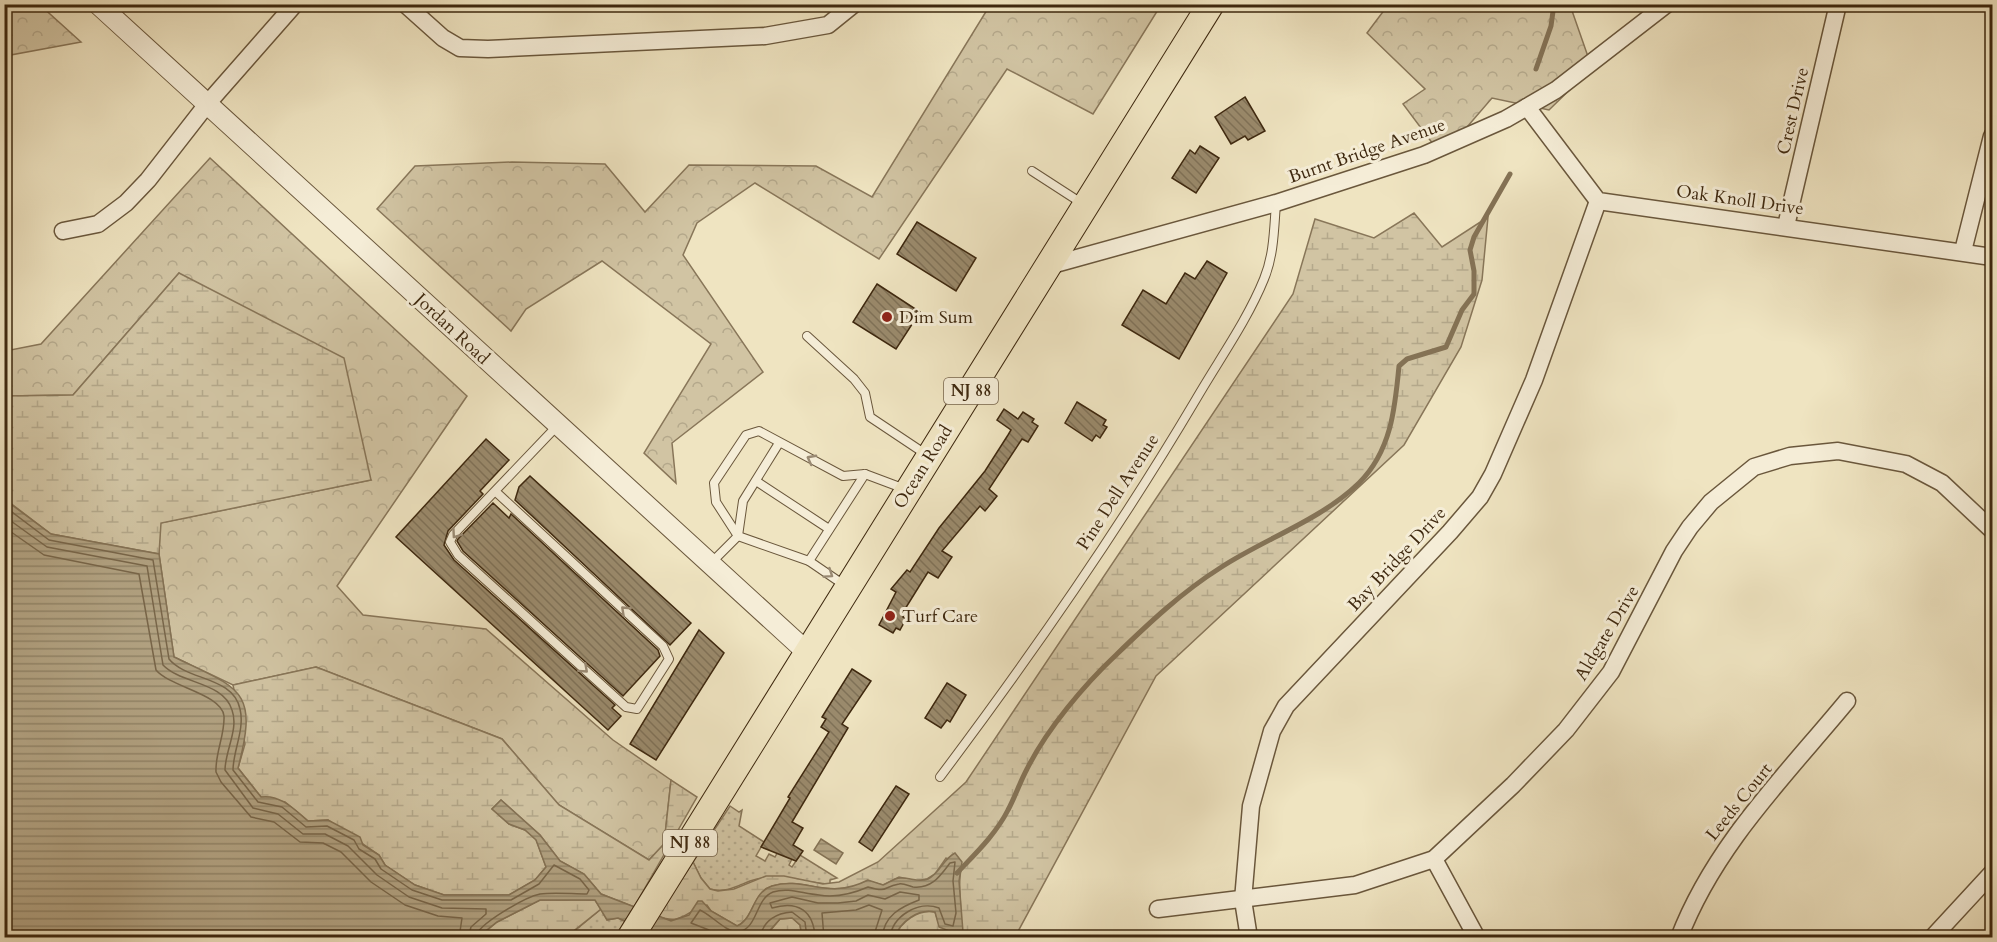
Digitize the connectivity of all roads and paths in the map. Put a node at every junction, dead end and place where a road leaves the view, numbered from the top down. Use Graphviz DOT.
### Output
graph roads {
  1 [pos="98,4"];
  2 [pos="295,4"];
  3 [pos="405,4"];
  4 [pos="854,4"];
  5 [pos="1211,4"];
  6 [pos="1667,4"];
  7 [pos="1838,4"];
  8 [pos="208,103"];
  9 [pos="1527,107"];
  10 [pos="1992,136"];
  11 [pos="1032,171"];
  12 [pos="1599,201"];
  13 [pos="1276,203"];
  14 [pos="1086,206"];
  15 [pos="1786,226"];
  16 [pos="63,231"];
  17 [pos="1963,251"];
  18 [pos="1992,256"];
  19 [pos="1048,266"];
  20 [pos="807,336"];
  21 [pos="558,425"];
  22 [pos="780,443"];
  23 [pos="930,457"];
  24 [pos="865,474"];
  25 [pos="756,481"];
  26 [pos="909,490"];
  27 [pos="495,491"];
  28 [pos="829,529"];
  29 [pos="1992,530"];
  30 [pos="738,536"];
  31 [pos="809,561"];
  32 [pos="710,565"];
  33 [pos="849,588"];
  34 [pos="808,653"];
  35 [pos="1847,701"];
  36 [pos="940,777"];
  37 [pos="1434,859"];
  38 [pos="1992,873"];
  39 [pos="1243,900"];
  40 [pos="1158,909"];
  41 [pos="632,934"];
  42 [pos="1250,938"];
  43 [pos="1477,938"];
  44 [pos="1679,938"];
  45 [pos="1932,938"];
  1 -- 8 [label="street, Jordan Road"];
  2 -- 8 [label="street"];
  3 -- 4 [label="street"];
  5 -- 14 [label="main road, Ocean Road / NJ 88"];
  6 -- 9 [label="street, Burnt Bridge Avenue"];
  7 -- 15 [label="street, Crest Drive"];
  8 -- 16 [label="street"];
  8 -- 21 [label="street, Jordan Road"];
  9 -- 12 [label="street"];
  9 -- 13 [label="street, Burnt Bridge Avenue"];
  10 -- 17 [label="street"];
  11 -- 14 [label="lane"];
  12 -- 15 [label="street, Oak Knoll Drive"];
  12 -- 39 [label="street, Bay Bridge Drive"];
  13 -- 19 [label="street, Burnt Bridge Avenue"];
  13 -- 36 [label="lane, Pine Dell Avenue"];
  14 -- 19 [label="main road, Ocean Road / NJ 88"];
  15 -- 17 [label="street, Oak Knoll Drive"];
  17 -- 18 [label="street, Oak Knoll Drive"];
  19 -- 23 [label="main road, Ocean Road / NJ 88"];
  20 -- 23 [label="lane"];
  21 -- 27 [label="lane"];
  21 -- 32 [label="street, Jordan Road"];
  24 -- 22 [label="lane, one-way"];
  22 -- 25 [label="lane"];
  22 -- 30 [label="lane"];
  23 -- 26 [label="main road, Ocean Road / NJ 88"];
  24 -- 26 [label="lane"];
  24 -- 28 [label="lane"];
  25 -- 28 [label="lane"];
  25 -- 30 [label="lane"];
  26 -- 33 [label="main road, Ocean Road / NJ 88"];
  27 -- 27 [label="lane, one-way"];
  28 -- 31 [label="lane"];
  29 -- 37 [label="street, Aldgate Drive"];
  30 -- 31 [label="lane"];
  30 -- 32 [label="lane"];
  31 -- 33 [label="lane, one-way"];
  32 -- 34 [label="street, Jordan Road"];
  33 -- 34 [label="main road, Ocean Road / NJ 88"];
  34 -- 41 [label="main road, Ocean Road / NJ 88"];
  35 -- 44 [label="street, Leeds Court"];
  37 -- 39 [label="street, Aldgate Drive"];
  37 -- 43 [label="street"];
  38 -- 45 [label="street"];
  39 -- 40 [label="street, Aldgate Drive"];
  39 -- 42 [label="street, Bay Bridge Drive"];
}
